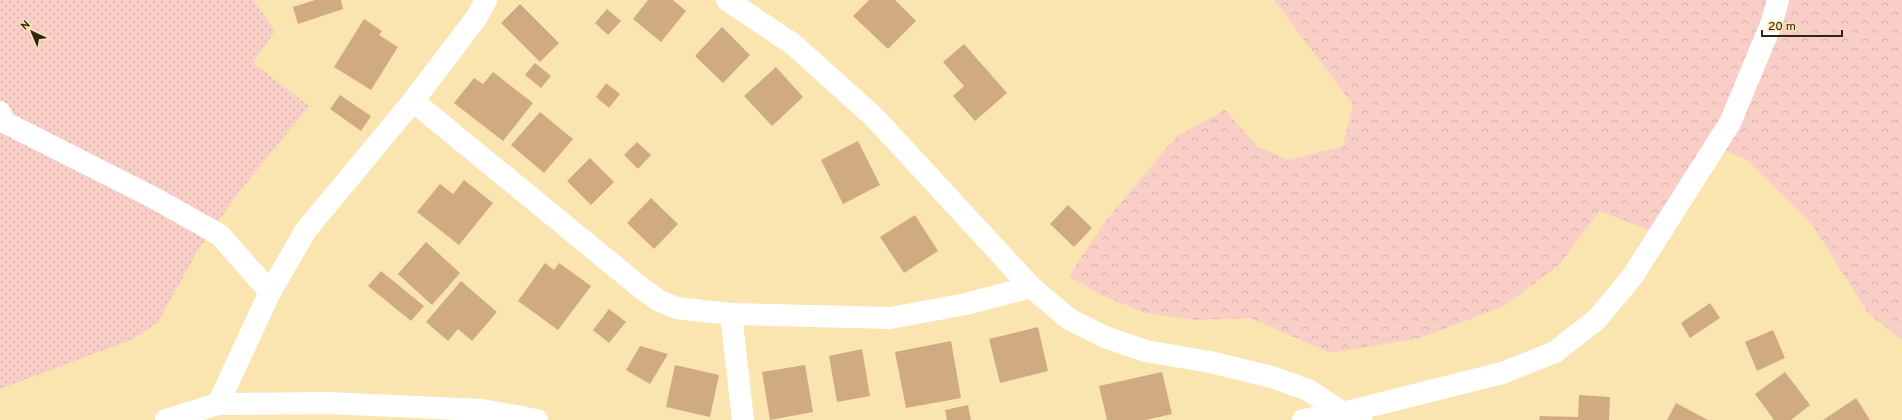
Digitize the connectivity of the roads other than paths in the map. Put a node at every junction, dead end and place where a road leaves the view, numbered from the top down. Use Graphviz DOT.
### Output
graph roads {
  1 [pos="486,0"];
  2 [pos="727,0"];
  3 [pos="1778,0"];
  4 [pos="413,101"];
  5 [pos="0,112"];
  6 [pos="1031,287"];
  7 [pos="270,292"];
  8 [pos="731,314"];
  9 [pos="218,404"];
  10 [pos="1352,417"];
  11 [pos="166,420"];
  12 [pos="537,420"];
  13 [pos="743,420"];
  14 [pos="1303,420"];
  1 -- 4 [label="street"];
  2 -- 6 [label="street"];
  3 -- 10 [label="street"];
  4 -- 7 [label="street"];
  4 -- 8 [label="street"];
  5 -- 7 [label="street"];
  6 -- 8 [label="street"];
  6 -- 10 [label="street"];
  7 -- 9 [label="street"];
  8 -- 13 [label="street"];
  9 -- 11 [label="street"];
  9 -- 12 [label="street"];
  10 -- 14 [label="street"];
}
